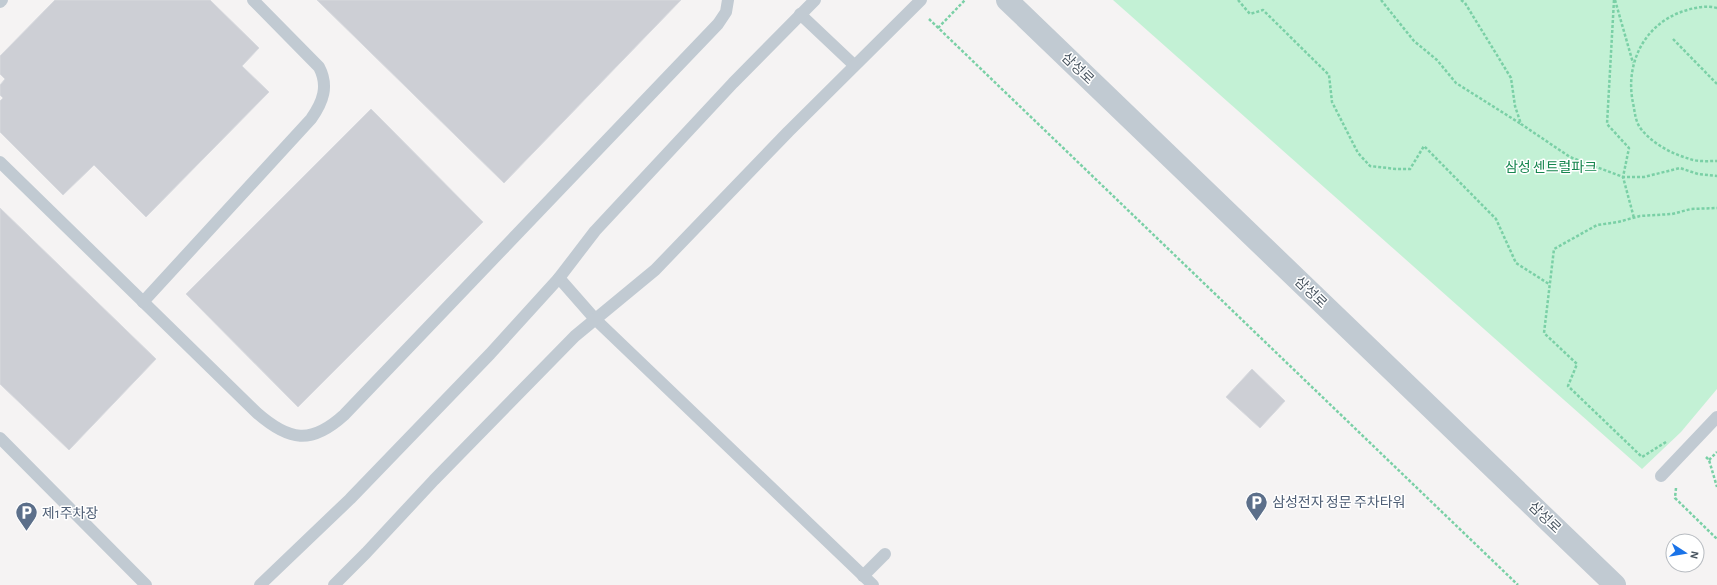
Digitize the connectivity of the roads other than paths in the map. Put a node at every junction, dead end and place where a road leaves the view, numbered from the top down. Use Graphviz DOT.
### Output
graph roads {
  1 [pos="2,0"];
  2 [pos="253,0"];
  3 [pos="728,0"];
  4 [pos="815,0"];
  5 [pos="1007,0"];
  6 [pos="0,2"];
  7 [pos="918,3"];
  8 [pos="800,14"];
  9 [pos="854,65"];
  10 [pos="0,162"];
  11 [pos="560,278"];
  12 [pos="143,302"];
  13 [pos="595,319"];
  14 [pos="1717,417"];
  15 [pos="0,438"];
  16 [pos="1661,476"];
  17 [pos="885,554"];
  18 [pos="863,576"];
  19 [pos="146,585"];
  20 [pos="260,585"];
  21 [pos="334,585"];
  22 [pos="873,585"];
  23 [pos="1615,585"];
  1 -- 6 [label="lane"];
  2 -- 12 [label="lane"];
  3 -- 12 [label="lane"];
  4 -- 8 [label="lane"];
  5 -- 23 [label="street, 삼성로"];
  7 -- 9 [label="lane"];
  8 -- 9 [label="lane"];
  8 -- 11 [label="lane"];
  9 -- 13 [label="lane"];
  10 -- 12 [label="lane"];
  11 -- 13 [label="lane"];
  11 -- 20 [label="lane"];
  13 -- 18 [label="lane"];
  13 -- 21 [label="lane"];
  14 -- 16 [label="lane"];
  15 -- 19 [label="lane"];
  17 -- 18 [label="lane"];
  18 -- 22 [label="lane"];
}
